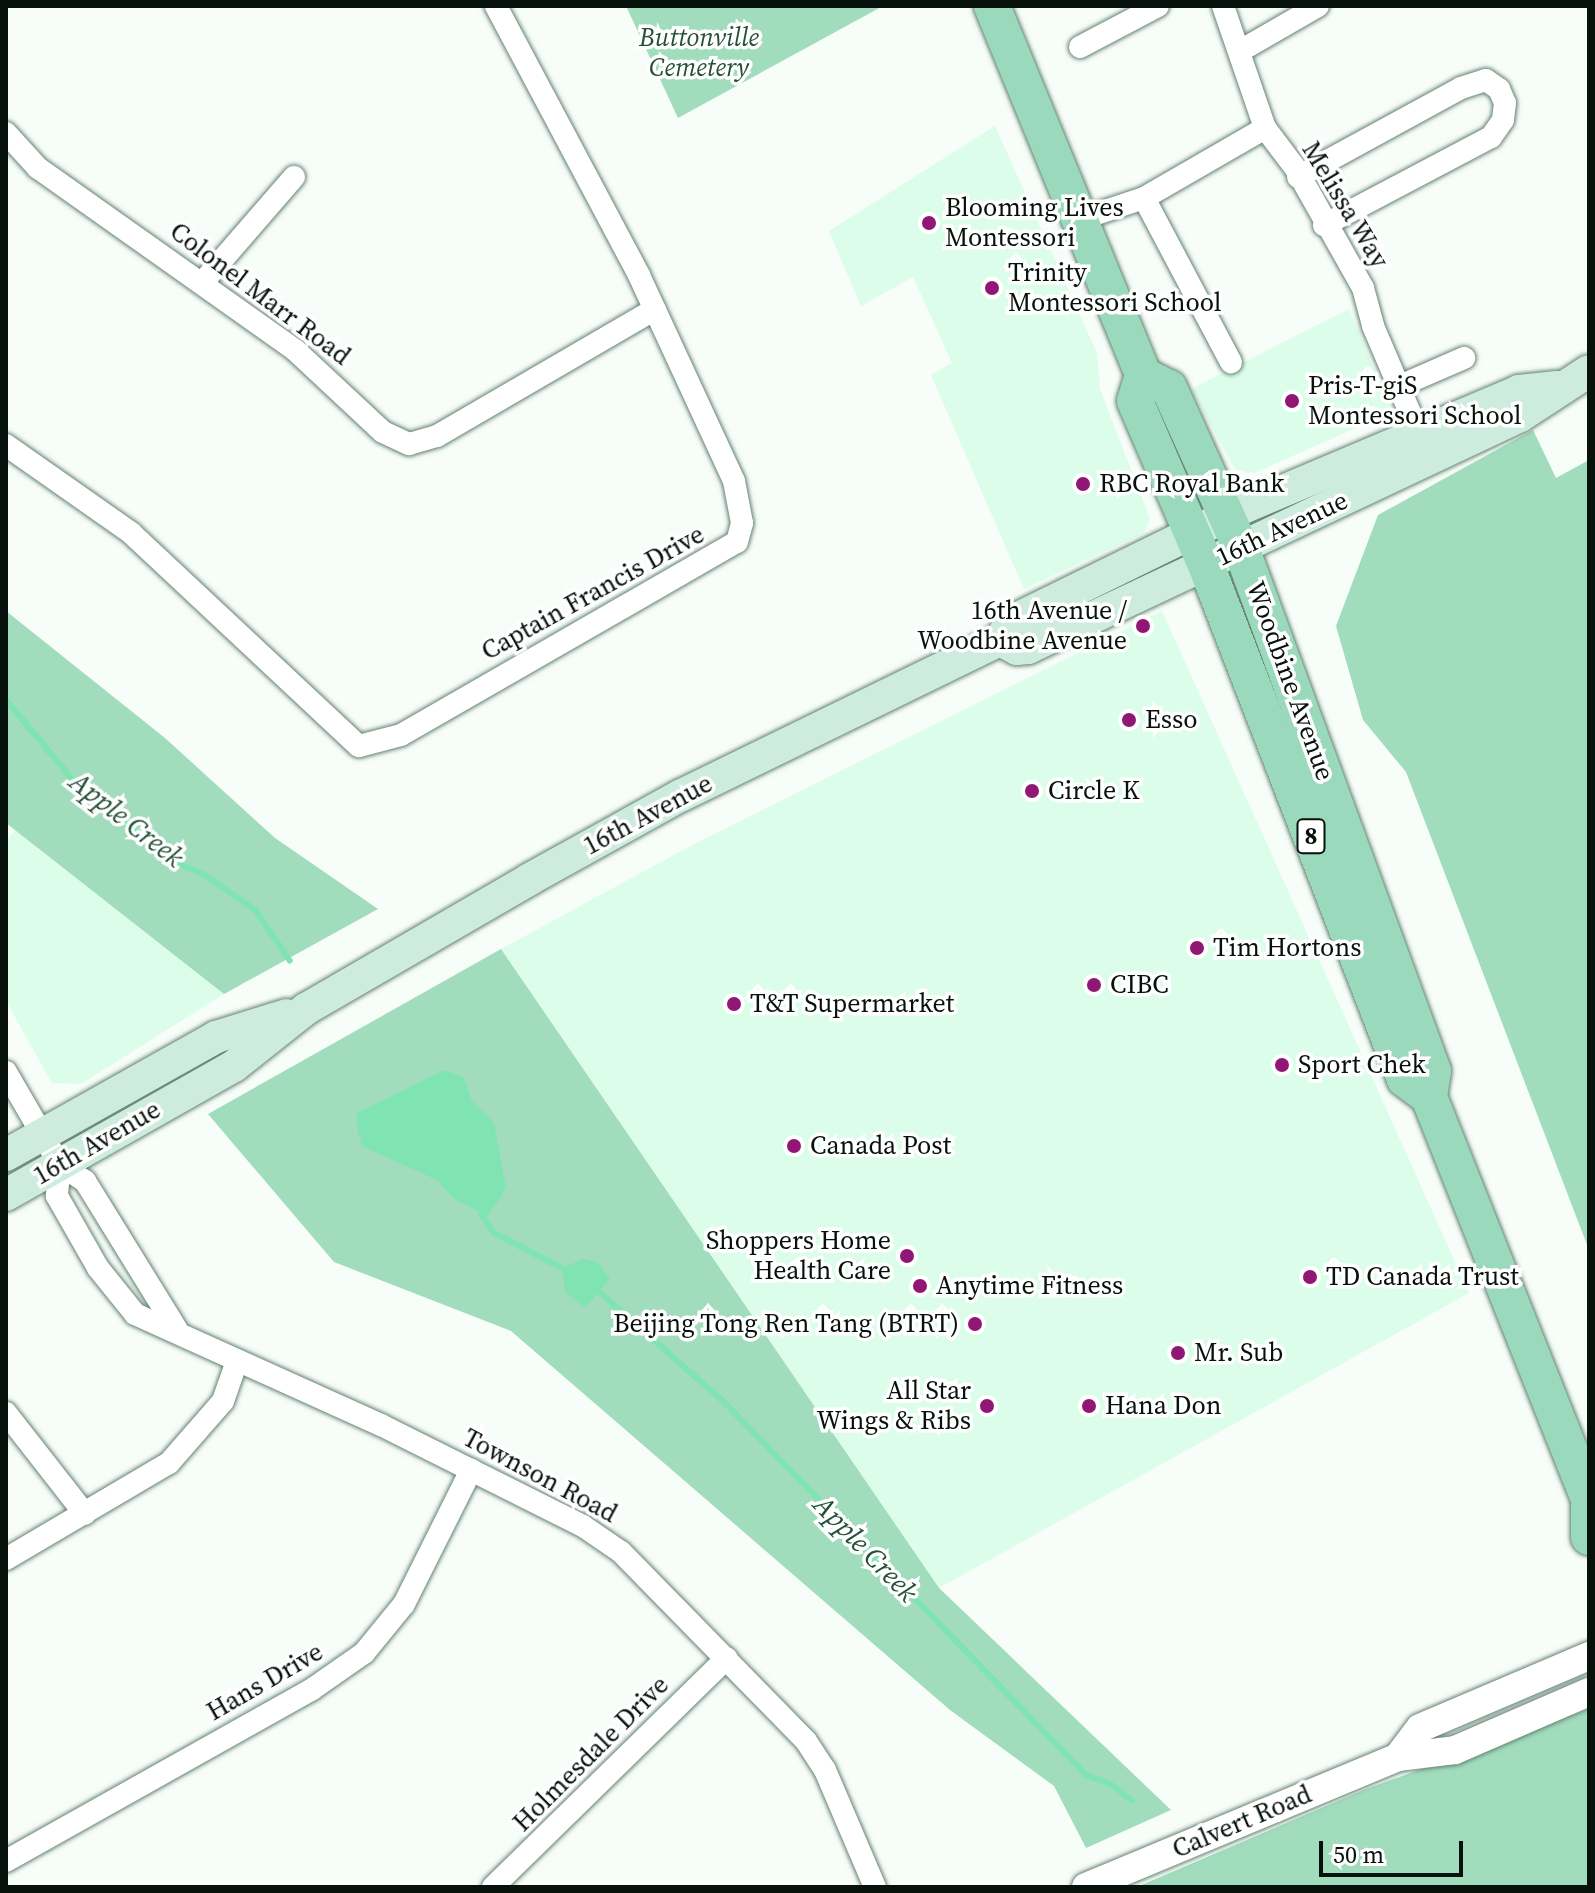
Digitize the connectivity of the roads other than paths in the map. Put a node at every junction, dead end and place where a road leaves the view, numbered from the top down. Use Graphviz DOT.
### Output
graph roads {
  1 [pos="496,6"];
  2 [pos="992,6"];
  3 [pos="1158,6"];
  4 [pos="1223,6"];
  5 [pos="1318,6"];
  6 [pos="1080,47"];
  7 [pos="1240,51"];
  8 [pos="1265,128"];
  9 [pos="6,133"];
  10 [pos="294,177"];
  11 [pos="1298,177"];
  12 [pos="1144,198"];
  13 [pos="1081,219"];
  14 [pos="1324,225"];
  15 [pos="203,282"];
  16 [pos="655,309"];
  17 [pos="1464,358"];
  18 [pos="1231,362"];
  19 [pos="1589,371"];
  20 [pos="1143,375"];
  21 [pos="1402,385"];
  22 [pos="1557,387"];
  23 [pos="1419,434"];
  24 [pos="6,445"];
  25 [pos="1228,515"];
  26 [pos="1241,548"];
  27 [pos="1199,549"];
  28 [pos="306,1009"];
  29 [pos="6,1072"];
  30 [pos="1429,1097"];
  31 [pos="42,1135"];
  32 [pos="6,1155"];
  33 [pos="60,1165"];
  34 [pos="6,1195"];
  35 [pos="177,1330"];
  36 [pos="237,1361"];
  37 [pos="6,1413"];
  38 [pos="471,1470"];
  39 [pos="1589,1502"];
  40 [pos="85,1514"];
  41 [pos="1589,1537"];
  42 [pos="6,1559"];
  43 [pos="1589,1656"];
  44 [pos="727,1658"];
  45 [pos="1589,1692"];
  46 [pos="1398,1757"];
  47 [pos="6,1861"];
  48 [pos="493,1887"];
  49 [pos="875,1887"];
  50 [pos="1086,1887"];
  1 -- 16 [label="street, Captain Francis Drive"];
  2 -- 13 [label="main road, Woodbine Avenue / 8"];
  3 -- 6 [label="street"];
  4 -- 7 [label="street, Melissa Way"];
  5 -- 7 [label="street"];
  7 -- 8 [label="street, Melissa Way"];
  8 -- 11 [label="street, Melissa Way"];
  8 -- 12 [label="street"];
  9 -- 15 [label="street, Colonel Marr Road"];
  10 -- 15 [label="street"];
  11 -- 14 [label="street, Melissa Way"];
  11 -- 14 [label="street"];
  12 -- 13 [label="street"];
  12 -- 18 [label="street"];
  13 -- 20 [label="main road, Woodbine Avenue / 8"];
  14 -- 21 [label="street, Melissa Way"];
  15 -- 16 [label="street, Colonel Marr Road"];
  16 -- 24 [label="street, Captain Francis Drive"];
  17 -- 21 [label="street"];
  19 -- 22 [label="main road, 16th Avenue"];
  20 -- 25 [label="main road, Woodbine Avenue / 8"];
  20 -- 27 [label="main road, Woodbine Avenue / 8"];
  21 -- 23 [label="street, Melissa Way"];
  22 -- 23 [label="main road, 16th Avenue"];
  22 -- 26 [label="main road, 16th Avenue"];
  23 -- 25 [label="main road, 16th Avenue"];
  25 -- 26 [label="main road, Woodbine Avenue / 8"];
  25 -- 27 [label="main road, 16th Avenue"];
  26 -- 27 [label="main road, 16th Avenue"];
  26 -- 30 [label="main road, Woodbine Avenue / 8"];
  27 -- 28 [label="main road, 16th Avenue"];
  27 -- 30 [label="main road, Woodbine Avenue / 8"];
  28 -- 31 [label="main road, 16th Avenue"];
  28 -- 33 [label="main road, 16th Avenue"];
  29 -- 31 [label="street"];
  30 -- 39 [label="main road, Woodbine Avenue / 8"];
  31 -- 32 [label="main road, 16th Avenue"];
  31 -- 33 [label="street"];
  33 -- 34 [label="main road, 16th Avenue"];
  33 -- 35 [label="street"];
  33 -- 35 [label="street, Townson Road"];
  35 -- 36 [label="street, Townson Road"];
  36 -- 38 [label="street, Townson Road"];
  36 -- 40 [label="street"];
  37 -- 40 [label="street"];
  38 -- 44 [label="street, Townson Road"];
  38 -- 47 [label="street, Hans Drive"];
  39 -- 41 [label="main road, Woodbine Avenue / 8"];
  40 -- 42 [label="street"];
  43 -- 46 [label="street, Calvert Road"];
  44 -- 48 [label="street, Holmesdale Drive"];
  44 -- 49 [label="street, Townson Road"];
  45 -- 46 [label="street, Calvert Road"];
  46 -- 50 [label="street, Calvert Road"];
}
